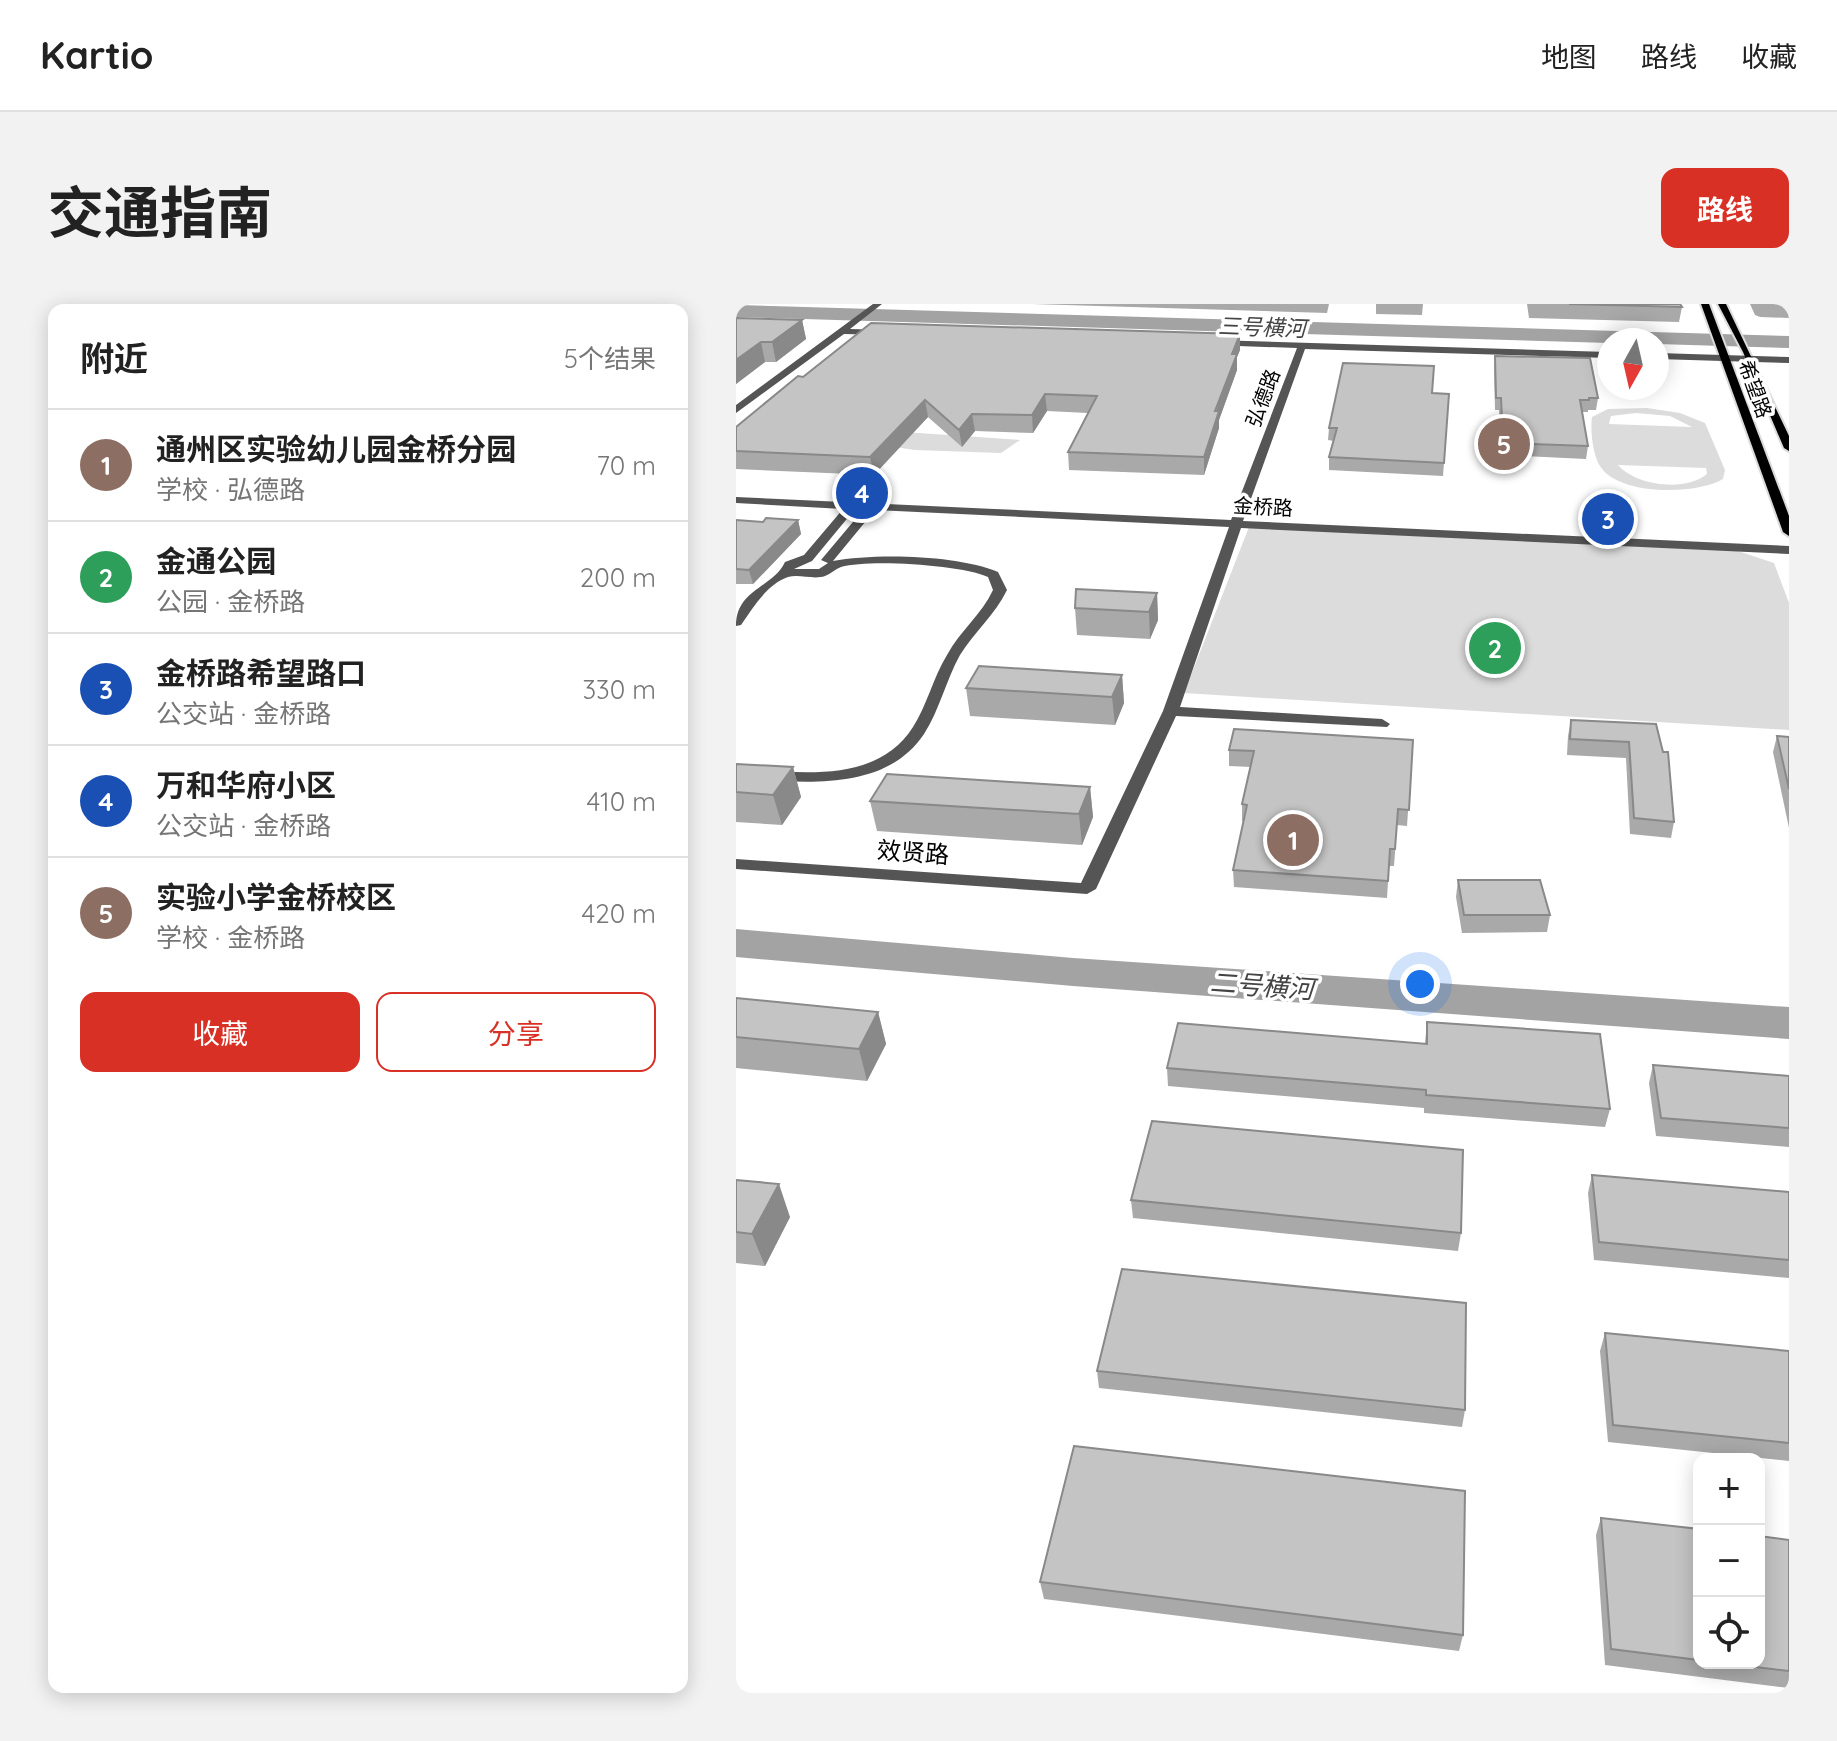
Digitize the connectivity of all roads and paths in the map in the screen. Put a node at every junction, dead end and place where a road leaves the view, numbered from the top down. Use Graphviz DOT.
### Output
graph roads {
  1 [pos="878,304"];
  2 [pos="1705,304"];
  3 [pos="1722,304"];
  4 [pos="842,331"];
  5 [pos="906,333"];
  6 [pos="1207,343"];
  7 [pos="1302,346"];
  8 [pos="1597,355"];
  9 [pos="1669,356"];
  10 [pos="1750,359"];
  11 [pos="1789,360"];
  12 [pos="736,410"];
  13 [pos="1789,448"];
  14 [pos="736,492"];
  15 [pos="736,500"];
  16 [pos="851,506"];
  17 [pos="872,506"];
  18 [pos="1239,515"];
  19 [pos="1789,532"];
  20 [pos="1789,540"];
  21 [pos="1789,550"];
  22 [pos="808,558"];
  23 [pos="831,562"];
  24 [pos="787,573"];
  25 [pos="736,622"];
  26 [pos="1171,711"];
  27 [pos="1382,724"];
  28 [pos="736,773"];
  29 [pos="736,864"];
  30 [pos="1087,889"];
  1 -- 4 [label="street"];
  2 -- 19 [label="main road, 希望路"];
  3 -- 10 [label="main road, 希望路"];
  4 -- 5 [label="street"];
  4 -- 12 [label="street"];
  6 -- 7 [label="street, 弘德路"];
  7 -- 8 [label="street"];
  7 -- 18 [label="street, 弘德路"];
  9 -- 10 [label="street"];
  10 -- 11 [label="street"];
  10 -- 13 [label="main road, 希望路"];
  14 -- 18 [label="street, 金桥路"];
  15 -- 16 [label="street, 金桥路"];
  16 -- 17 [label="street, 金桥路"];
  16 -- 22 [label="street"];
  17 -- 21 [label="street, 金桥路"];
  17 -- 23 [label="street"];
  18 -- 20 [label="street, 金桥路"];
  18 -- 26 [label="street, 弘德路"];
  22 -- 23 [label="street"];
  22 -- 24 [label="street"];
  23 -- 24 [label="street"];
  23 -- 28 [label="street"];
  24 -- 25 [label="street"];
  26 -- 27 [label="street"];
  26 -- 30 [label="street, 弘德路"];
  29 -- 30 [label="street, 效贤路"];
}
